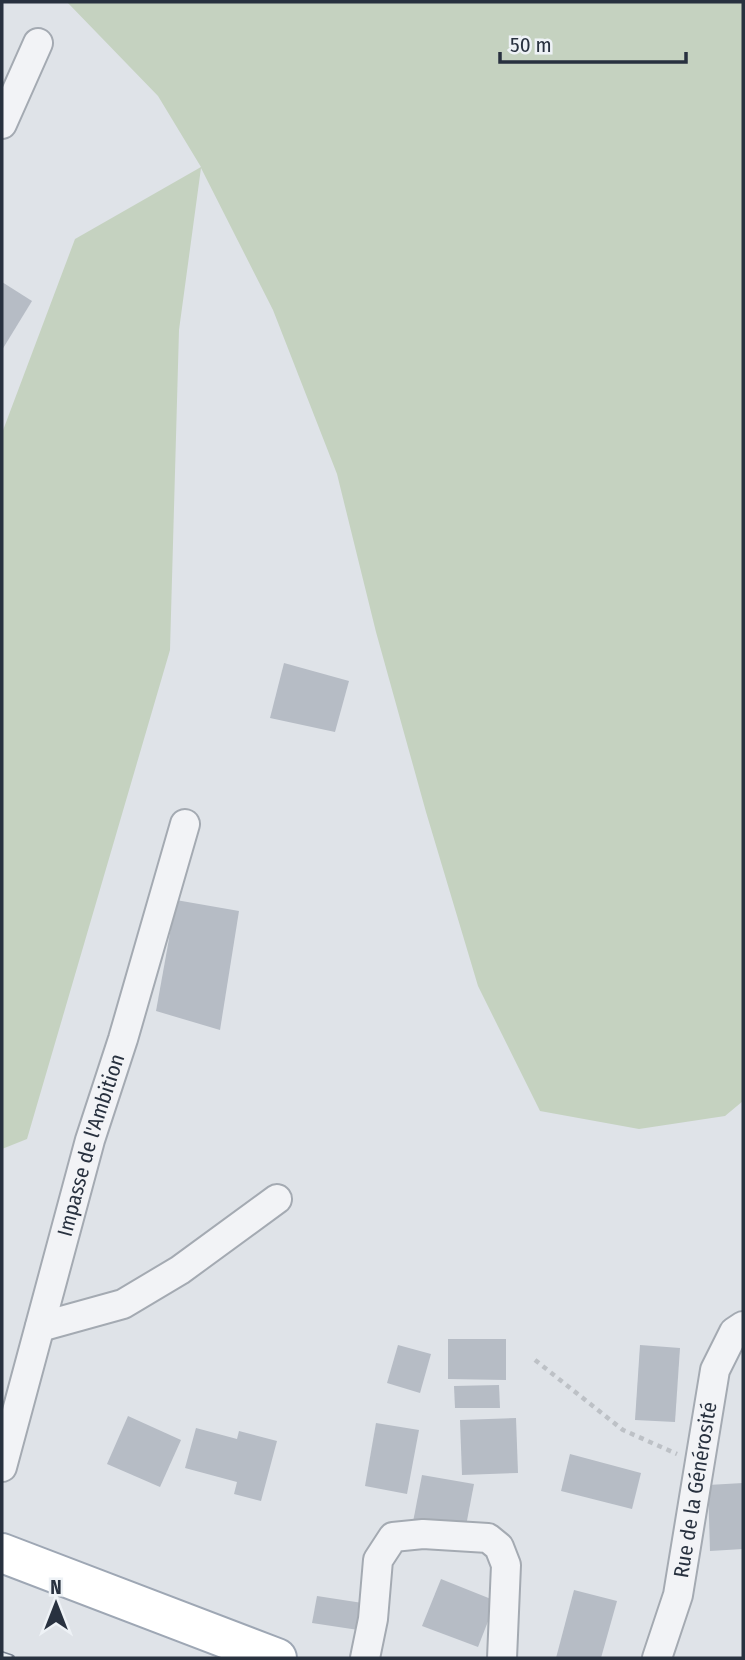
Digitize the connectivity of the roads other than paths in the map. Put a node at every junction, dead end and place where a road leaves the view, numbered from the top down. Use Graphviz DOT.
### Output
graph roads {
  1 [pos="38,43"];
  2 [pos="2,124"];
  3 [pos="185,824"];
  4 [pos="277,1199"];
  5 [pos="743,1326"];
  6 [pos="40,1327"];
  7 [pos="2,1467"];
  8 [pos="2,1553"];
  9 [pos="277,1658"];
  10 [pos="365,1658"];
  11 [pos="502,1658"];
  12 [pos="657,1658"];
  1 -- 2 [label="street"];
  3 -- 6 [label="street, Impasse de l'Ambition"];
  4 -- 6 [label="street"];
  5 -- 12 [label="street, Rue de la Générosité"];
  6 -- 7 [label="street, Impasse de l'Ambition"];
  8 -- 9 [label="main road"];
  10 -- 11 [label="street"];
}
